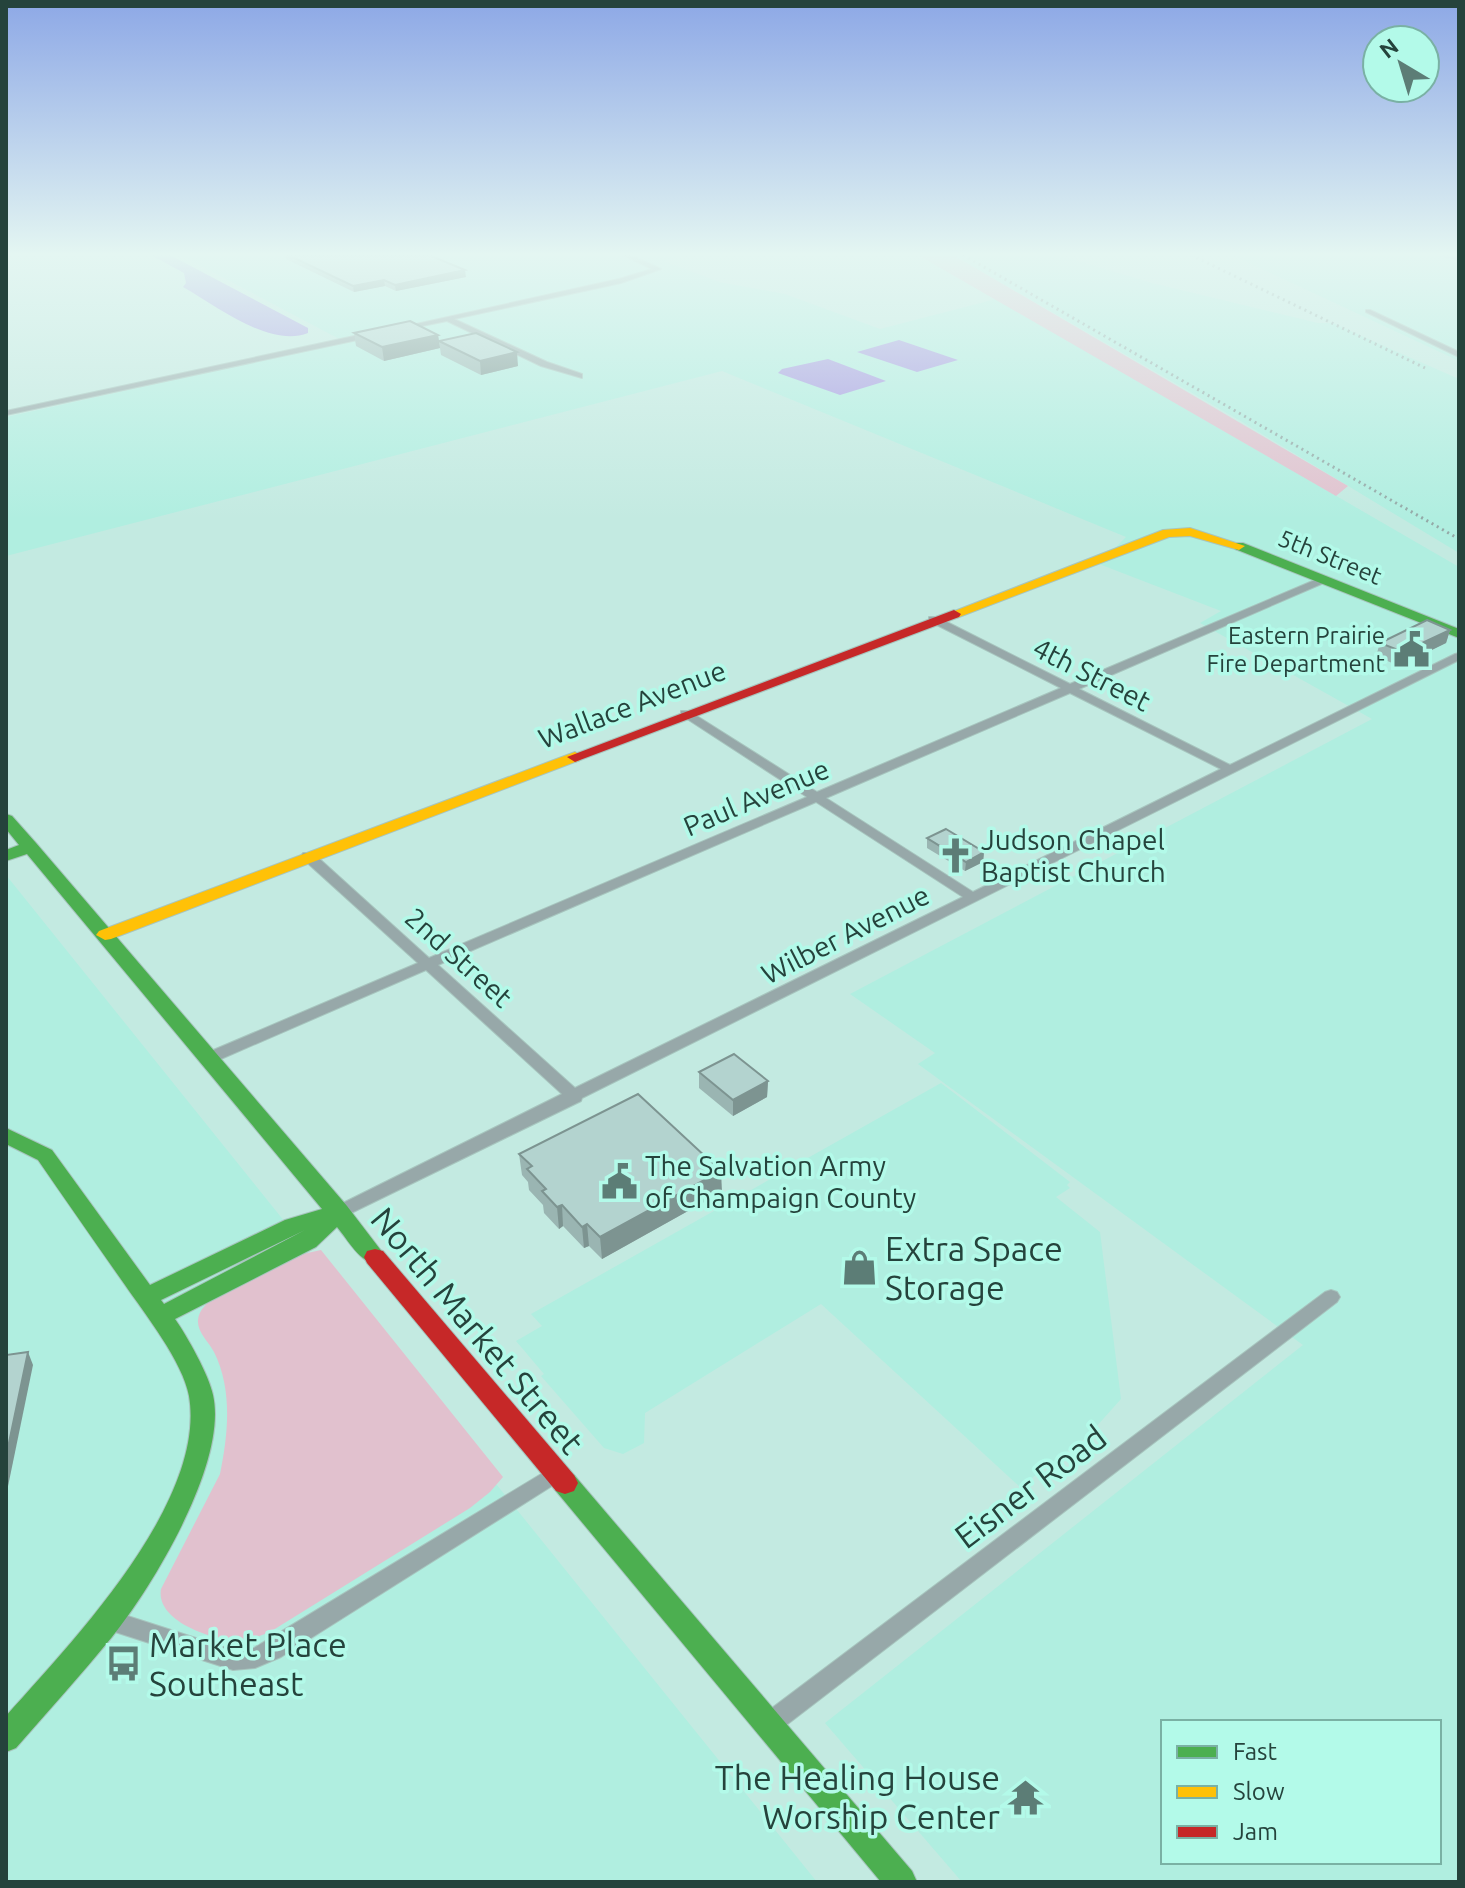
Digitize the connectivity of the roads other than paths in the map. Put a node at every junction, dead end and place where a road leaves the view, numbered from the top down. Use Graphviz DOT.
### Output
graph roads {
  1 [pos="330,343"];
  2 [pos="501,343"];
  3 [pos="1434,343"];
  4 [pos="1459,355"];
  5 [pos="579,376"];
  6 [pos="6,413"];
  7 [pos="1182,532"];
  8 [pos="1322,580"];
  9 [pos="933,619"];
  10 [pos="1459,634"];
  11 [pos="1459,656"];
  12 [pos="1069,690"];
  13 [pos="685,713"];
  14 [pos="1231,770"];
  15 [pos="815,798"];
  16 [pos="6,819"];
  17 [pos="19,843"];
  18 [pos="6,856"];
  19 [pos="308,856"];
  20 [pos="974,898"];
  21 [pos="105,935"];
  22 [pos="426,964"];
  23 [pos="209,1058"];
  24 [pos="575,1097"];
  25 [pos="6,1135"];
  26 [pos="339,1212"];
  27 [pos="147,1297"];
  28 [pos="1331,1297"];
  29 [pos="160,1316"];
  30 [pos="556,1473"];
  31 [pos="109,1620"];
  32 [pos="768,1725"];
  33 [pos="6,1738"];
  34 [pos="901,1882"];
  1 -- 6 [label="street"];
  2 -- 5 [label="street"];
  3 -- 4 [label="street"];
  7 -- 8 [label="street, 5th Street"];
  7 -- 9 [label="street, Wallace Avenue"];
  8 -- 10 [label="street, 5th Street"];
  8 -- 12 [label="street, Paul Avenue"];
  9 -- 12 [label="street, 4th Street"];
  9 -- 13 [label="street, Wallace Avenue"];
  11 -- 14 [label="street, Wilber Avenue"];
  12 -- 14 [label="street, 4th Street"];
  12 -- 15 [label="street, Paul Avenue"];
  13 -- 15 [label="street"];
  13 -- 19 [label="street, Wallace Avenue"];
  14 -- 20 [label="street, Wilber Avenue"];
  15 -- 20 [label="street"];
  15 -- 22 [label="street, Paul Avenue"];
  16 -- 17 [label="street, North Market Street"];
  17 -- 18 [label="street"];
  17 -- 21 [label="street, North Market Street"];
  19 -- 21 [label="street, Wallace Avenue"];
  19 -- 22 [label="street, 2nd Street"];
  20 -- 24 [label="street, Wilber Avenue"];
  21 -- 23 [label="street, North Market Street"];
  22 -- 23 [label="street, Paul Avenue"];
  22 -- 24 [label="street, 2nd Street"];
  23 -- 26 [label="street, North Market Street"];
  24 -- 26 [label="street, Wilber Avenue"];
  25 -- 27 [label="street"];
  26 -- 27 [label="street"];
  26 -- 29 [label="street"];
  26 -- 30 [label="street, North Market Street"];
  27 -- 29 [label="street"];
  28 -- 32 [label="street, Eisner Road"];
  29 -- 31 [label="street"];
  30 -- 31 [label="street"];
  30 -- 32 [label="street, North Market Street"];
  31 -- 33 [label="street"];
  32 -- 34 [label="street, North Market Street"];
}
